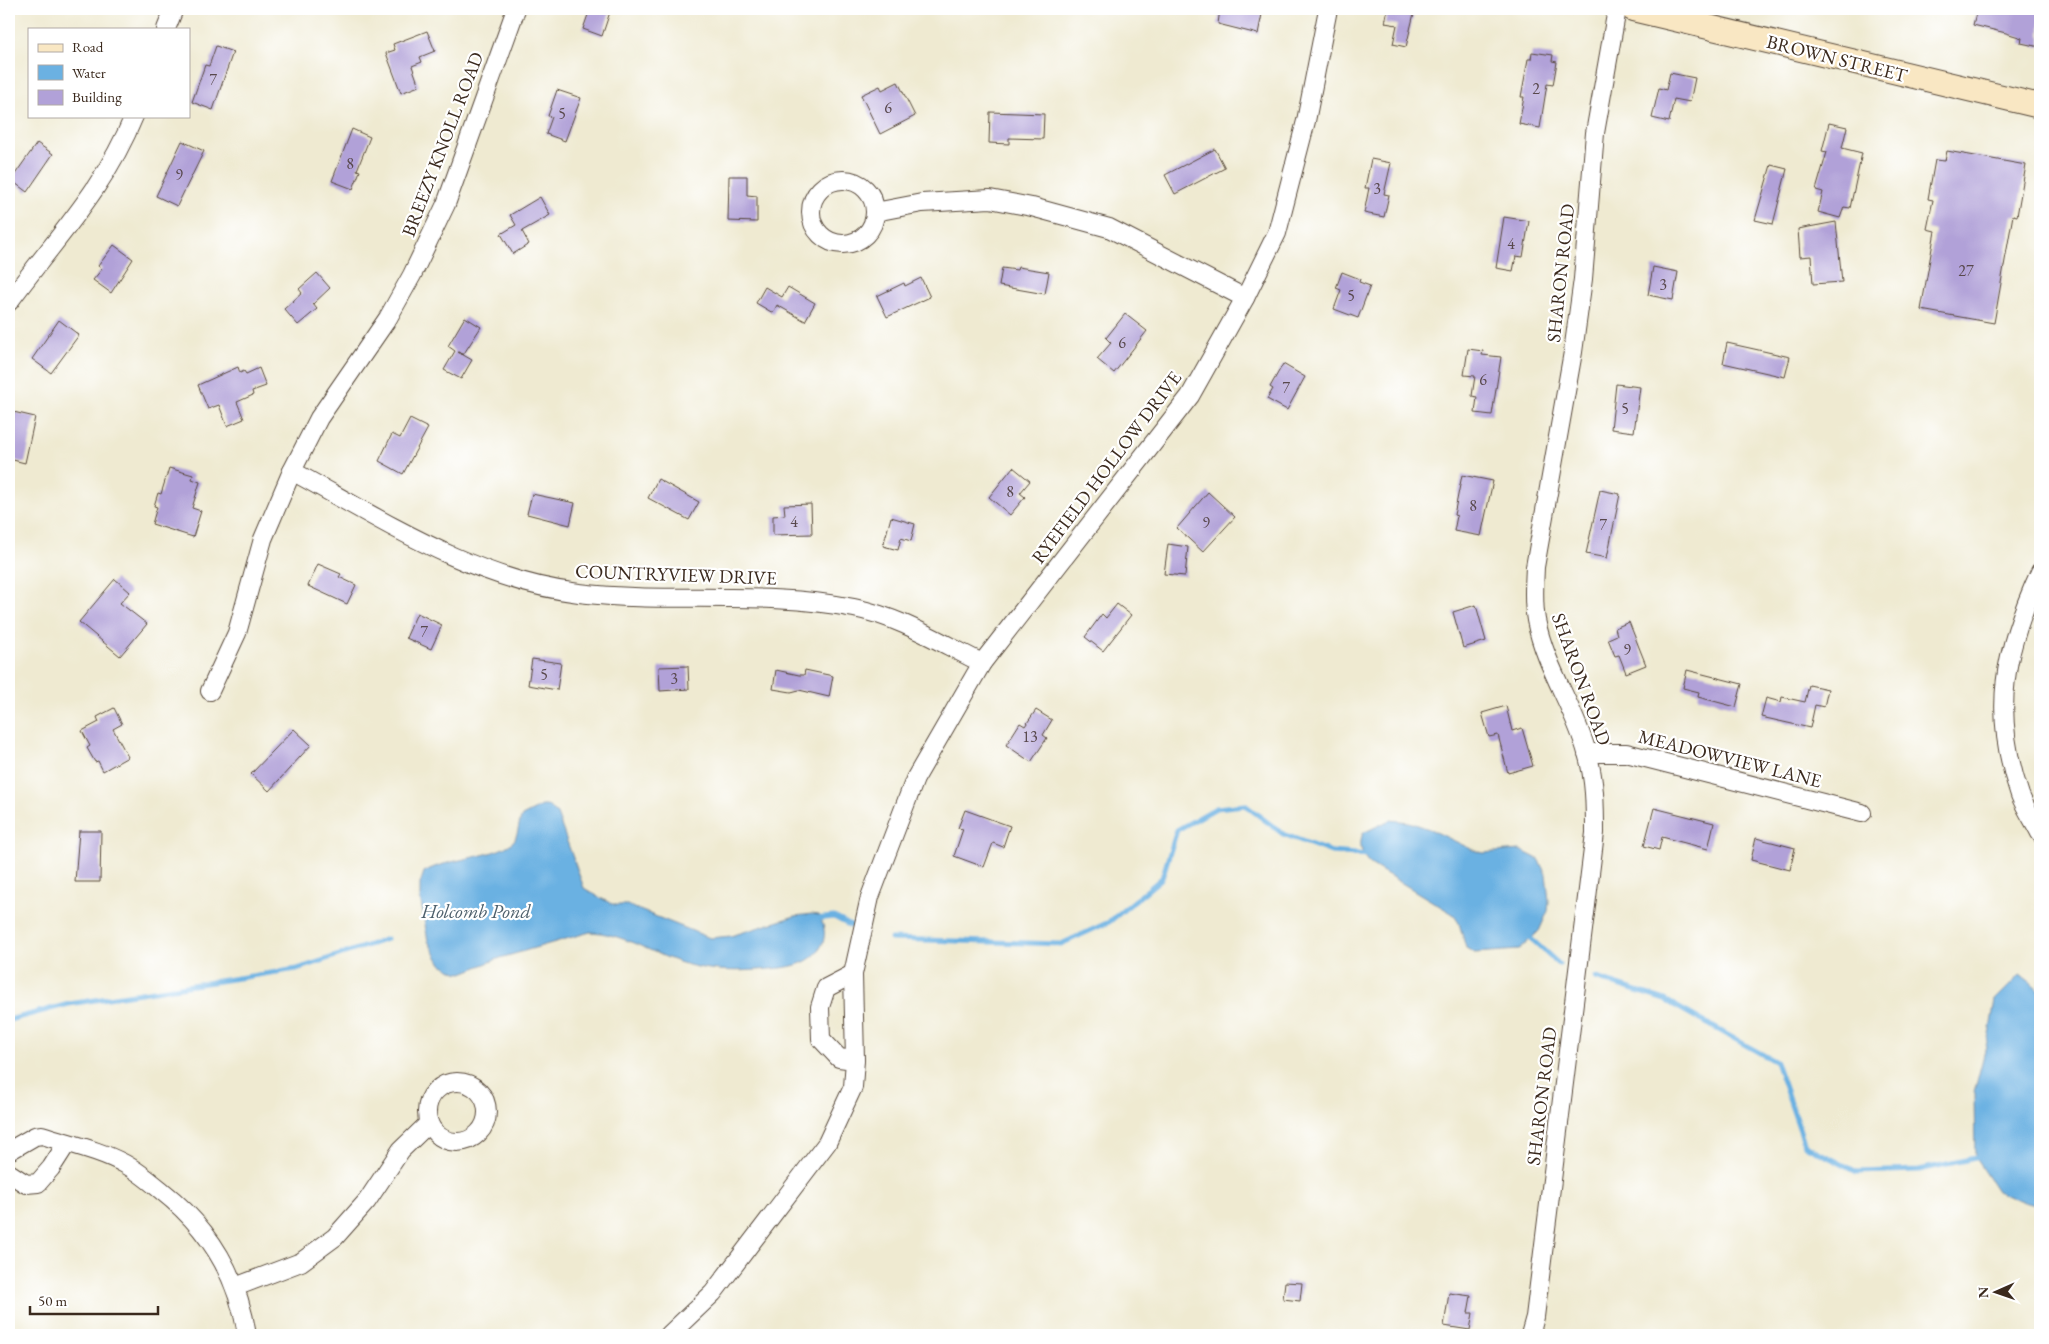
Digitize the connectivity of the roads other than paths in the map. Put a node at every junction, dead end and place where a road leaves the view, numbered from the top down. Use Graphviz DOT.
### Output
graph roads {
  1 [pos="174,9"];
  2 [pos="516,9"];
  3 [pos="1328,9"];
  4 [pos="1617,9"];
  5 [pos="1633,9"];
  6 [pos="166,28"];
  7 [pos="2040,106"];
  8 [pos="133,118"];
  9 [pos="875,212"];
  10 [pos="1245,298"];
  11 [pos="9,302"];
  12 [pos="292,471"];
  13 [pos="2040,572"];
  14 [pos="982,664"];
  15 [pos="210,691"];
  16 [pos="1587,753"];
  17 [pos="1862,813"];
  18 [pos="2040,833"];
  19 [pos="853,974"];
  20 [pos="855,1060"];
  21 [pos="429,1123"];
  22 [pos="68,1143"];
  23 [pos="9,1151"];
  24 [pos="9,1173"];
  25 [pos="235,1287"];
  26 [pos="247,1335"];
  27 [pos="669,1335"];
  28 [pos="1530,1335"];
  1 -- 6 [label="street"];
  2 -- 12 [label="street, BREEZY KNOLL ROAD"];
  3 -- 10 [label="street, RYEFIELD HOLLOW DRIVE"];
  4 -- 16 [label="street, SHARON ROAD"];
  5 -- 7 [label="street, BROWN STREET"];
  8 -- 11 [label="street"];
  9 -- 10 [label="street"];
  10 -- 14 [label="street, RYEFIELD HOLLOW DRIVE"];
  12 -- 14 [label="street, COUNTRYVIEW DRIVE"];
  12 -- 15 [label="street, BREEZY KNOLL ROAD"];
  13 -- 18 [label="street"];
  14 -- 19 [label="street, RYEFIELD HOLLOW DRIVE"];
  16 -- 17 [label="street, MEADOWVIEW LANE"];
  16 -- 28 [label="street, SHARON ROAD"];
  19 -- 20 [label="street, RYEFIELD HOLLOW DRIVE"];
  19 -- 20 [label="street"];
  20 -- 27 [label="street, RYEFIELD HOLLOW DRIVE"];
  21 -- 25 [label="street"];
  22 -- 23 [label="street"];
  22 -- 24 [label="street"];
  22 -- 25 [label="street"];
  25 -- 26 [label="street"];
}
